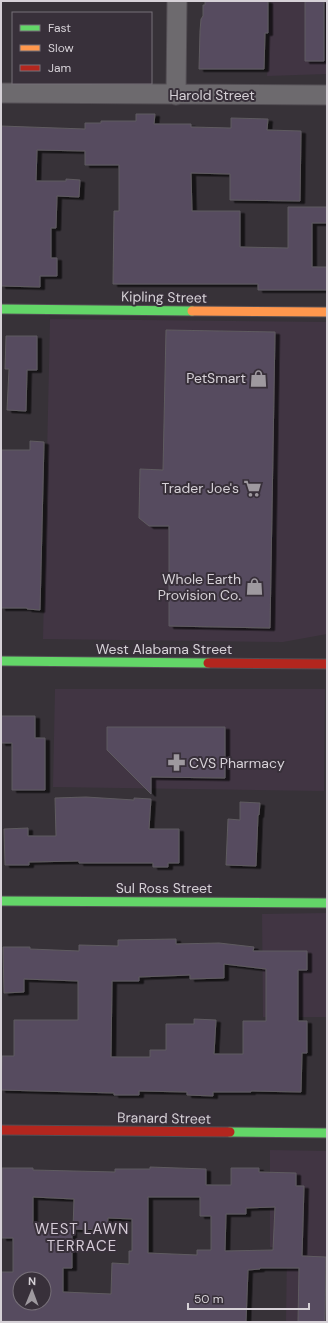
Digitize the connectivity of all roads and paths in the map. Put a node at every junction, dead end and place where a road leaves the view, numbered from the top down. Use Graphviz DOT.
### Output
graph roads {
  1 [pos="178,1"];
  2 [pos="1,93"];
  3 [pos="176,95"];
  4 [pos="327,95"];
  5 [pos="1,309"];
  6 [pos="327,312"];
  7 [pos="1,661"];
  8 [pos="327,664"];
  9 [pos="1,901"];
  10 [pos="327,903"];
  11 [pos="1,1130"];
  12 [pos="327,1133"];
  1 -- 3 [label="street"];
  2 -- 3 [label="street, Harold Street"];
  3 -- 4 [label="street, Harold Street"];
  5 -- 6 [label="street, Kipling Street"];
  7 -- 8 [label="street, West Alabama Street"];
  9 -- 10 [label="street, Sul Ross Street"];
  11 -- 12 [label="street, Branard Street"];
}
